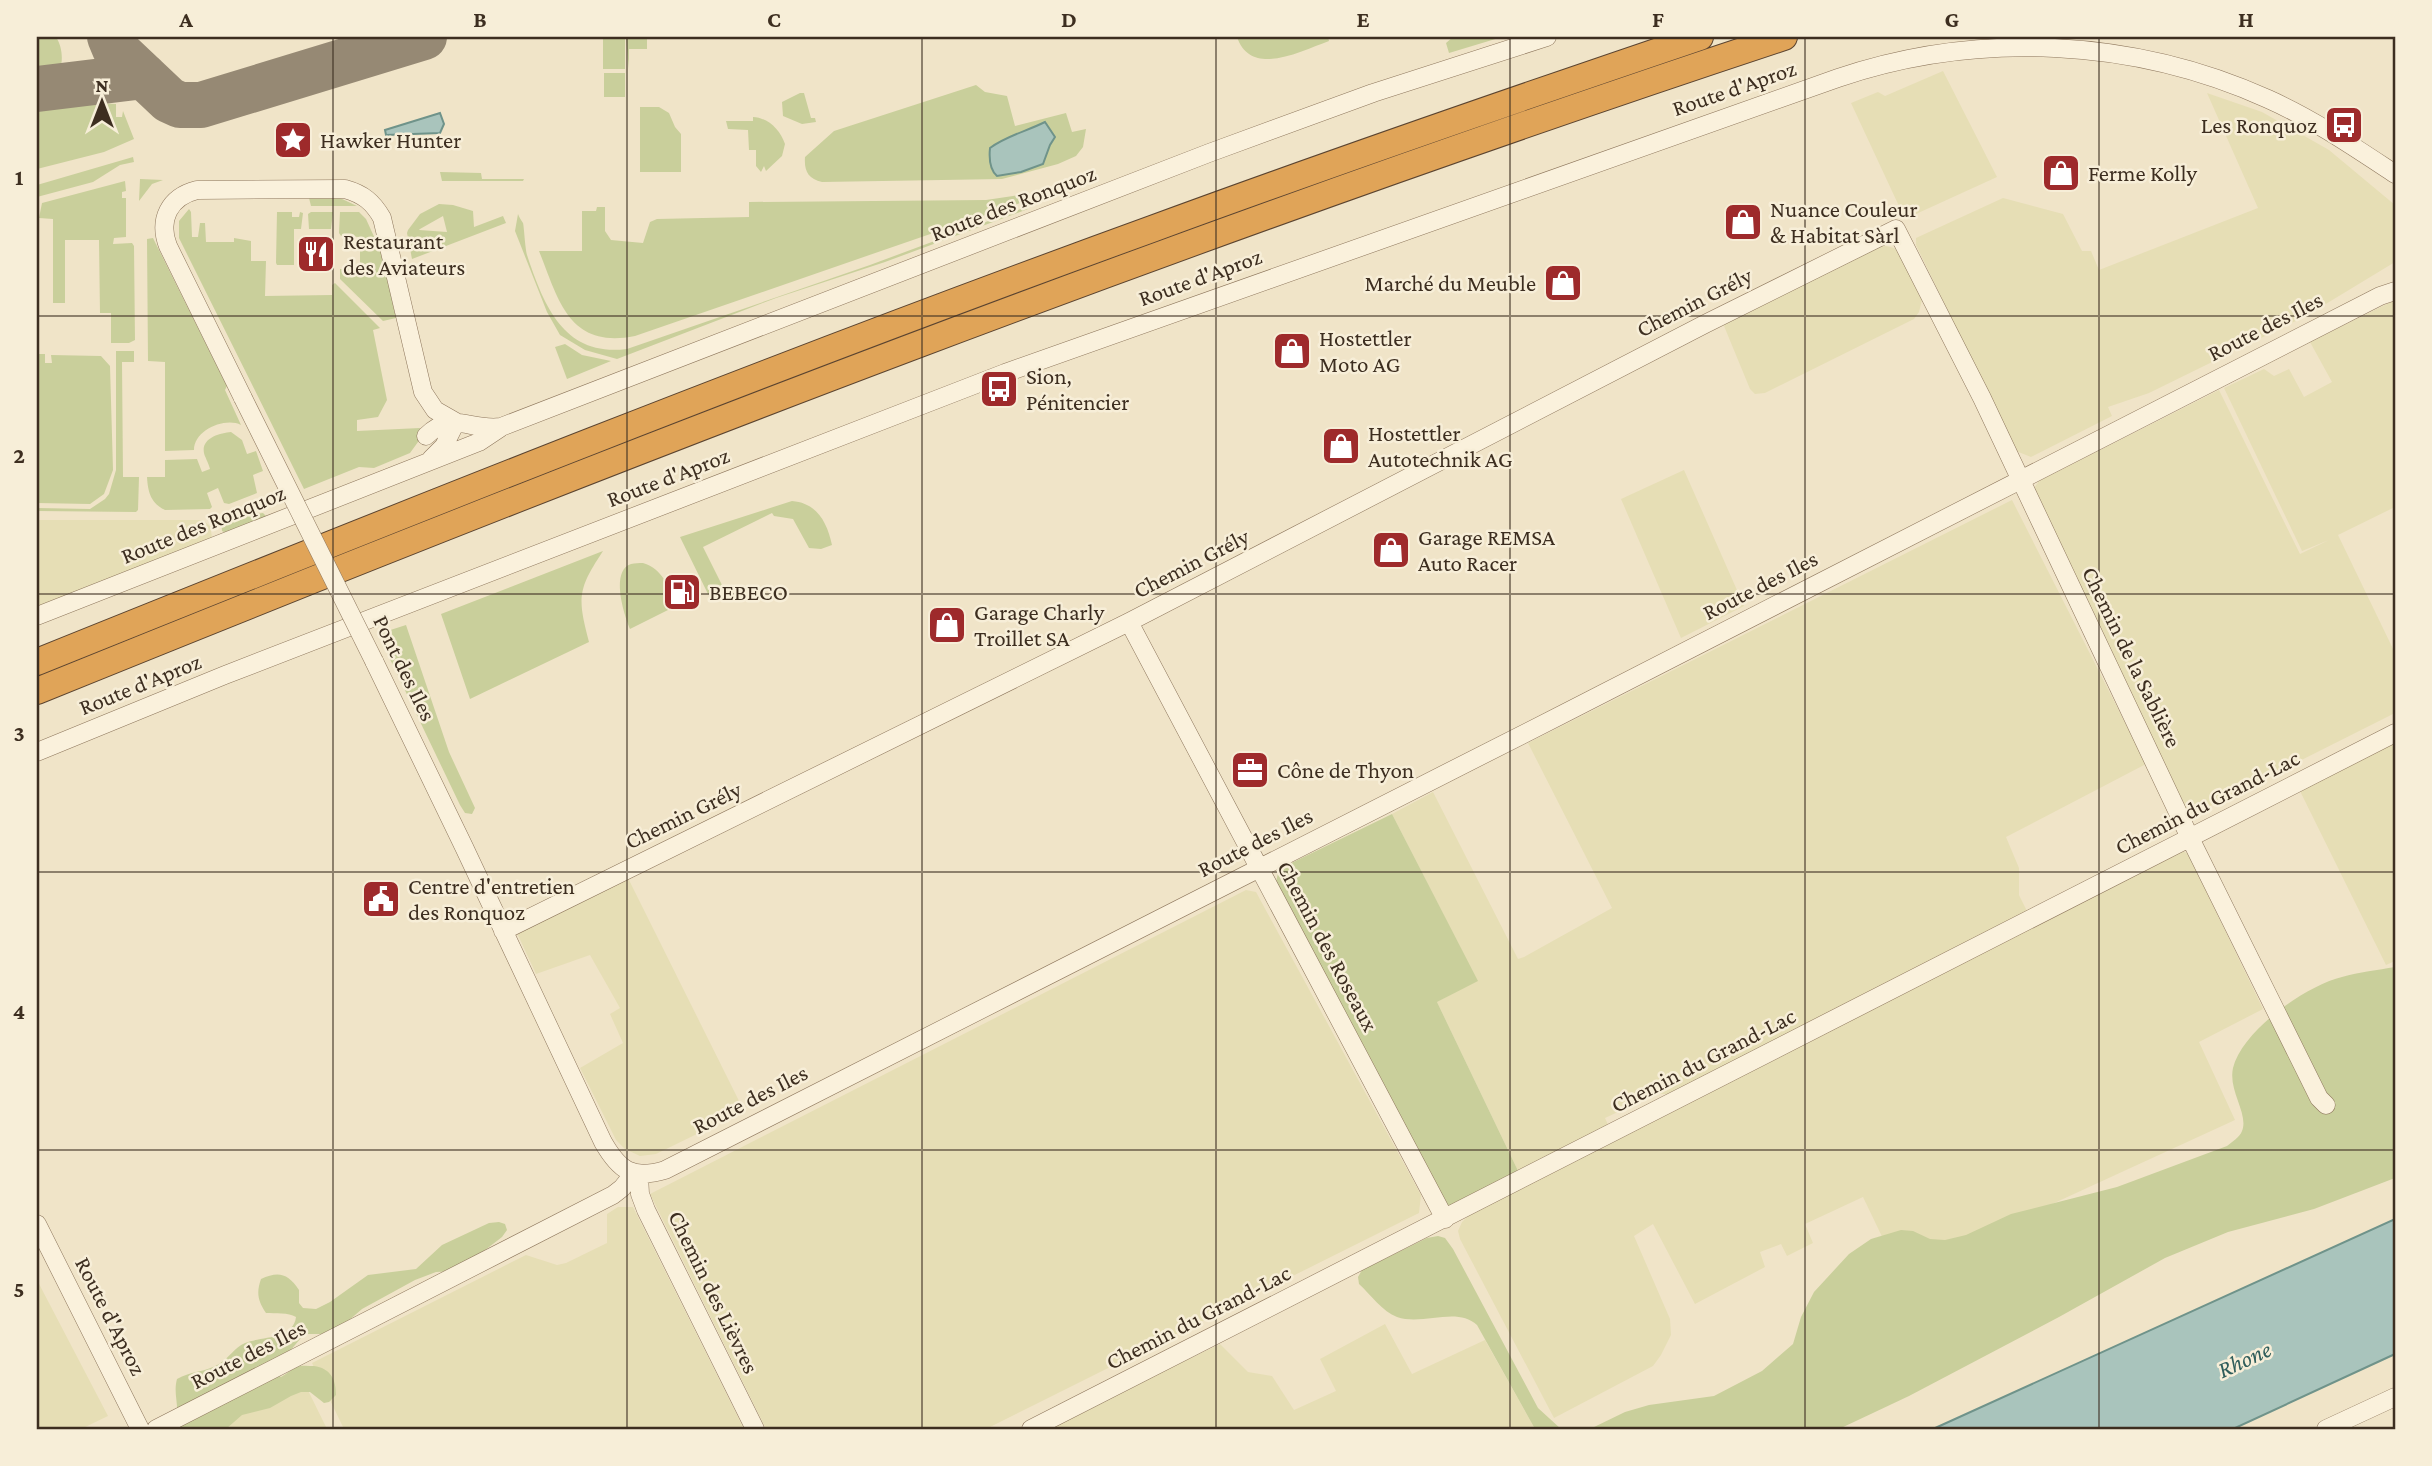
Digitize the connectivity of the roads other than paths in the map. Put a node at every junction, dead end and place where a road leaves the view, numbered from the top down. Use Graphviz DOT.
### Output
graph roads {
  1 [pos="1547,37"];
  2 [pos="1700,37"];
  3 [pos="1784,37"];
  4 [pos="2395,174"];
  5 [pos="1896,229"];
  6 [pos="2395,284"];
  7 [pos="2388,293"];
  8 [pos="427,401"];
  9 [pos="456,422"];
  10 [pos="501,428"];
  11 [pos="426,436"];
  12 [pos="426,463"];
  13 [pos="388,477"];
  14 [pos="2020,478"];
  15 [pos="37,616"];
  16 [pos="1129,622"];
  17 [pos="37,662"];
  18 [pos="37,691"];
  19 [pos="2395,733"];
  20 [pos="37,752"];
  21 [pos="2190,838"];
  22 [pos="1259,867"];
  23 [pos="503,931"];
  24 [pos="2326,1105"];
  25 [pos="636,1174"];
  26 [pos="1445,1219"];
  27 [pos="37,1224"];
  28 [pos="2395,1397"];
  29 [pos="140,1429"];
  30 [pos="156,1429"];
  31 [pos="755,1429"];
  32 [pos="1031,1429"];
  33 [pos="2326,1429"];
  1 -- 10 [label="street, Route des Ronquoz"];
  2 -- 17 [label="highway"];
  3 -- 18 [label="highway"];
  4 -- 20 [label="street, Route d'Aproz"];
  5 -- 14 [label="street, Chemin de la Sablière"];
  5 -- 16 [label="street, Chemin Grély"];
  6 -- 7 [label="street, Route des Iles"];
  7 -- 14 [label="street, Route des Iles"];
  8 -- 9 [label="street"];
  8 -- 11 [label="street"];
  8 -- 23 [label="street, Pont des Iles, bridge"];
  9 -- 10 [label="street, Route des Ronquoz"];
  9 -- 11 [label="street"];
  9 -- 12 [label="street, Route des Ronquoz"];
  10 -- 12 [label="street, Route des Ronquoz"];
  11 -- 13 [label="street, Route des Ronquoz"];
  12 -- 13 [label="street, Route des Ronquoz"];
  13 -- 15 [label="street, Route des Ronquoz"];
  14 -- 21 [label="street, Chemin de la Sablière"];
  14 -- 22 [label="street, Route des Iles"];
  16 -- 22 [label="street, Chemin des Roseaux"];
  16 -- 23 [label="street, Chemin Grély"];
  19 -- 21 [label="street, Chemin du Grand-Lac"];
  21 -- 24 [label="street, Chemin de la Sablière"];
  21 -- 26 [label="street, Chemin du Grand-Lac"];
  22 -- 25 [label="street, Route des Iles"];
  22 -- 26 [label="street, Chemin des Roseaux"];
  23 -- 25 [label="street, Pont des Iles"];
  25 -- 30 [label="street, Route des Iles"];
  25 -- 31 [label="street, Chemin des Lièvres"];
  26 -- 32 [label="street, Chemin du Grand-Lac"];
  27 -- 29 [label="street, Route d'Aproz"];
  28 -- 33 [label="street"];
}
